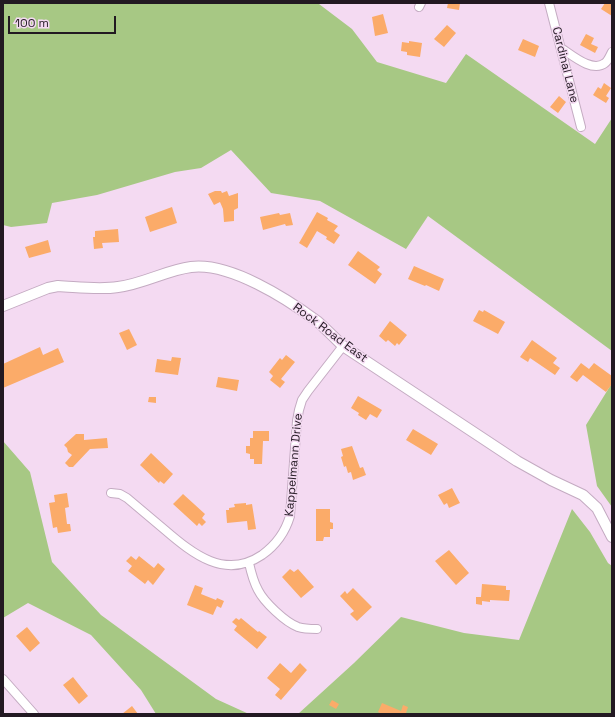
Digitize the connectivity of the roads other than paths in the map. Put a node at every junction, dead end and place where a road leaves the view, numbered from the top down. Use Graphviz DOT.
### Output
graph roads {
  1 [pos="549,3"];
  2 [pos="561,48"];
  3 [pos="612,52"];
  4 [pos="582,127"];
  5 [pos="3,306"];
  6 [pos="344,346"];
  7 [pos="111,493"];
  8 [pos="612,537"];
  9 [pos="249,563"];
  10 [pos="317,629"];
  11 [pos="3,679"];
  12 [pos="34,714"];
  1 -- 2 [label="street, Cardinal Lane"];
  2 -- 3 [label="street"];
  2 -- 4 [label="street, Cardinal Lane"];
  5 -- 6 [label="street, Rock Road East"];
  6 -- 8 [label="street, Rock Road East"];
  6 -- 9 [label="street, Kappelmann Drive"];
  7 -- 9 [label="street, Kappelmann Drive"];
  9 -- 10 [label="street"];
  11 -- 12 [label="street"];
}
